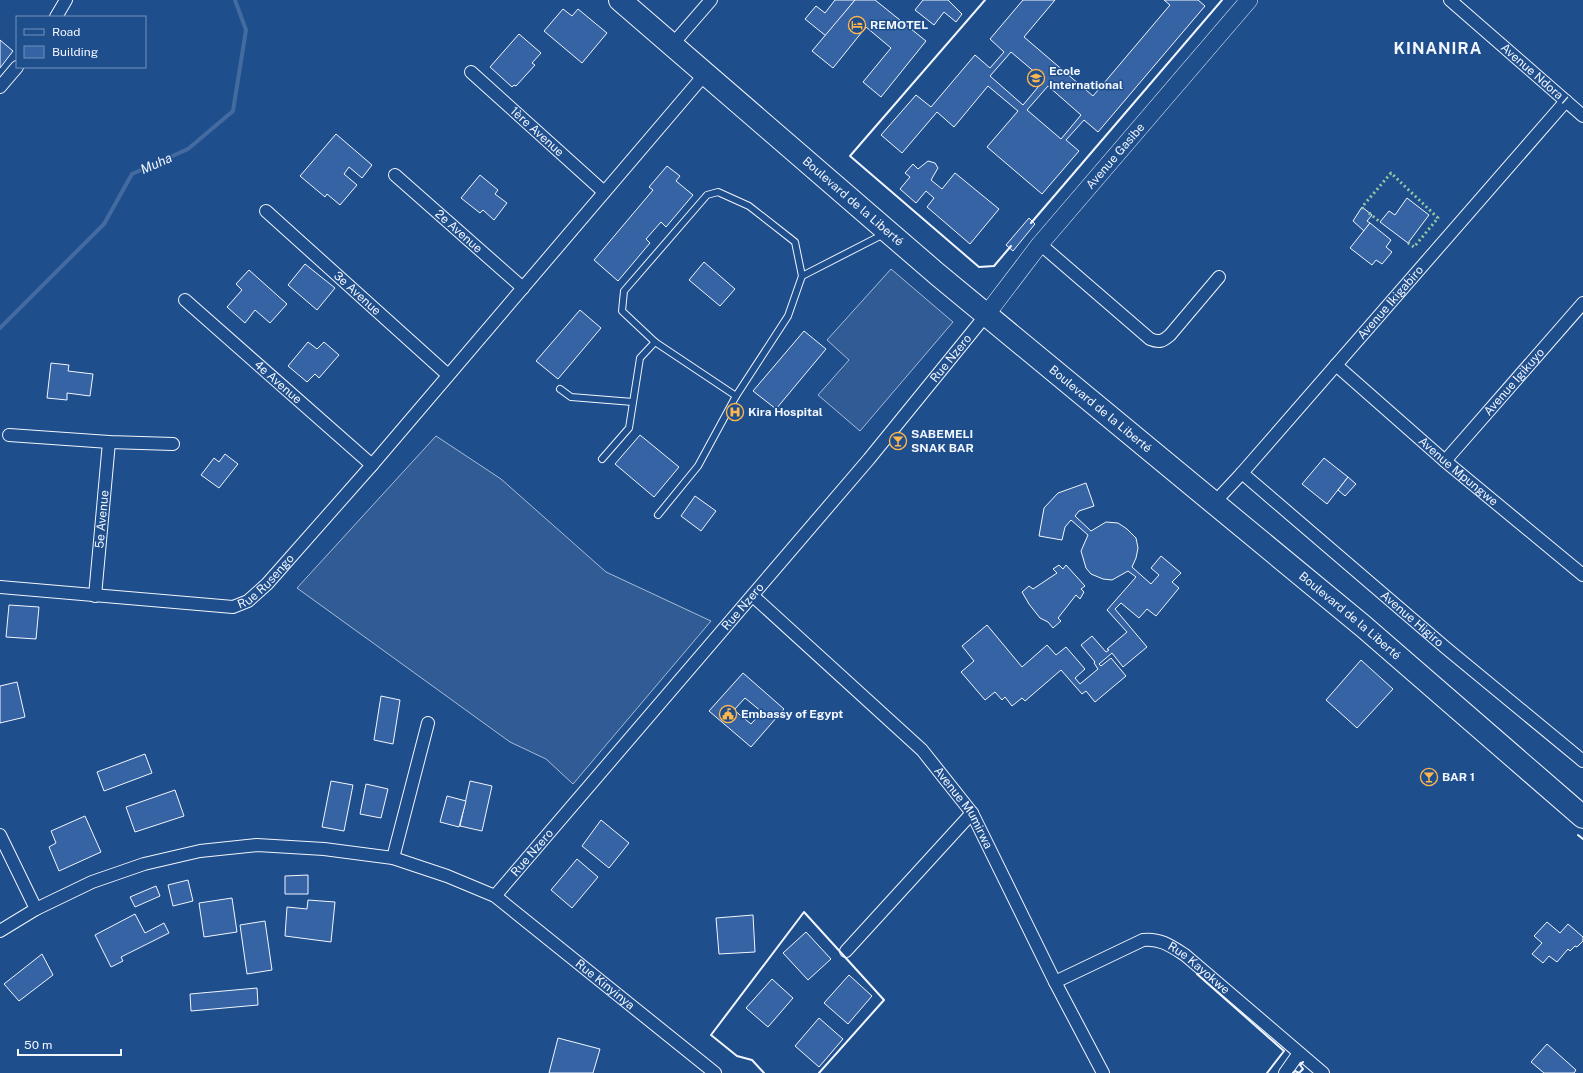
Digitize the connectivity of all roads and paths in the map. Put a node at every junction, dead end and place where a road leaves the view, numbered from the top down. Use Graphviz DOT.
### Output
graph roads {
  1 [pos="66,0"];
  2 [pos="620,0"];
  3 [pos="711,0"];
  4 [pos="1249,0"];
  5 [pos="1451,0"];
  6 [pos="57,16"];
  7 [pos="672,45"];
  8 [pos="16,68"];
  9 [pos="471,72"];
  10 [pos="705,74"];
  11 [pos="0,87"];
  12 [pos="1566,101"];
  13 [pos="1583,116"];
  14 [pos="395,175"];
  15 [pos="604,192"];
  16 [pos="266,211"];
  17 [pos="888,232"];
  18 [pos="1040,244"];
  19 [pos="802,276"];
  20 [pos="1219,277"];
  21 [pos="523,288"];
  22 [pos="186,300"];
  23 [pos="1583,302"];
  24 [pos="986,315"];
  25 [pos="655,342"];
  26 [pos="1336,365"];
  27 [pos="448,375"];
  28 [pos="560,389"];
  29 [pos="736,396"];
  30 [pos="634,402"];
  31 [pos="9,435"];
  32 [pos="109,442"];
  33 [pos="173,444"];
  34 [pos="602,459"];
  35 [pos="1445,462"];
  36 [pos="372,465"];
  37 [pos="1242,473"];
  38 [pos="1214,502"];
  39 [pos="658,515"];
  40 [pos="1583,575"];
  41 [pos="0,587"];
  42 [pos="95,596"];
  43 [pos="753,596"];
  44 [pos="428,723"];
  45 [pos="1583,761"];
  46 [pos="972,813"];
  47 [pos="1583,817"];
  48 [pos="0,835"];
  49 [pos="393,858"];
  50 [pos="496,896"];
  51 [pos="36,909"];
  52 [pos="0,931"];
  53 [pos="846,951"];
  54 [pos="1055,982"];
  55 [pos="1299,1053"];
  56 [pos="715,1073"];
  57 [pos="1103,1073"];
  58 [pos="1285,1073"];
  59 [pos="1322,1073"];
  1 -- 6 [label="street"];
  2 -- 7 [label="highway, Boulevard de la Liberté"];
  3 -- 7 [label="street"];
  4 -- 18 [label="street, Avenue Gasibe"];
  5 -- 12 [label="street, Avenue Ndora I"];
  7 -- 10 [label="highway, Boulevard de la Liberté"];
  8 -- 11 [label="street"];
  9 -- 15 [label="street, 1ère Avenue"];
  10 -- 15 [label="street, Rue Rusengo"];
  10 -- 17 [label="highway, Boulevard de la Liberté"];
  12 -- 13 [label="street, Avenue Ndora I"];
  12 -- 26 [label="street, Avenue Ikigabiro"];
  14 -- 21 [label="street, 2e Avenue"];
  15 -- 21 [label="street, Rue Rusengo"];
  16 -- 27 [label="street, 3e Avenue"];
  17 -- 19 [label="lane"];
  17 -- 24 [label="highway, Boulevard de la Liberté"];
  18 -- 20 [label="street"];
  18 -- 24 [label="street, Avenue Gasibe"];
  19 -- 25 [label="lane"];
  19 -- 29 [label="lane"];
  21 -- 27 [label="street, Rue Rusengo"];
  22 -- 36 [label="street, 4e Avenue"];
  23 -- 35 [label="street, Avenue Igikuyo"];
  24 -- 38 [label="highway, Boulevard de la Liberté"];
  24 -- 43 [label="street, Rue Nzero"];
  25 -- 29 [label="lane"];
  25 -- 30 [label="lane"];
  26 -- 35 [label="street, Avenue Mpungwe"];
  26 -- 37 [label="street, Avenue Ikigabiro"];
  27 -- 36 [label="street, Rue Rusengo"];
  28 -- 30 [label="lane"];
  29 -- 39 [label="lane"];
  30 -- 34 [label="lane"];
  31 -- 32 [label="street"];
  32 -- 33 [label="street"];
  32 -- 42 [label="street, 5e Avenue"];
  35 -- 40 [label="street, Avenue Mpungwe"];
  36 -- 42 [label="street, Rue Rusengo"];
  37 -- 38 [label="street, Avenue Ikigabiro"];
  37 -- 45 [label="street, Avenue Higiro"];
  38 -- 47 [label="highway, Boulevard de la Liberté"];
  41 -- 42 [label="street, Rue Rusengo"];
  43 -- 46 [label="street, Avenue Mumirwa"];
  43 -- 50 [label="street, Rue Nzero"];
  44 -- 49 [label="street"];
  46 -- 53 [label="street"];
  46 -- 54 [label="street, Avenue Mumirwa"];
  48 -- 51 [label="street"];
  49 -- 50 [label="street, Rue Kinyinya"];
  49 -- 51 [label="street, Rue Kinyinya"];
  50 -- 56 [label="street, Rue Kinyinya"];
  51 -- 52 [label="street, Rue Kinyinya"];
  54 -- 55 [label="street, Rue Kayokwe"];
  54 -- 57 [label="street, Avenue Mumirwa"];
  55 -- 58 [label="street"];
  55 -- 59 [label="street, Rue Kayokwe"];
}
